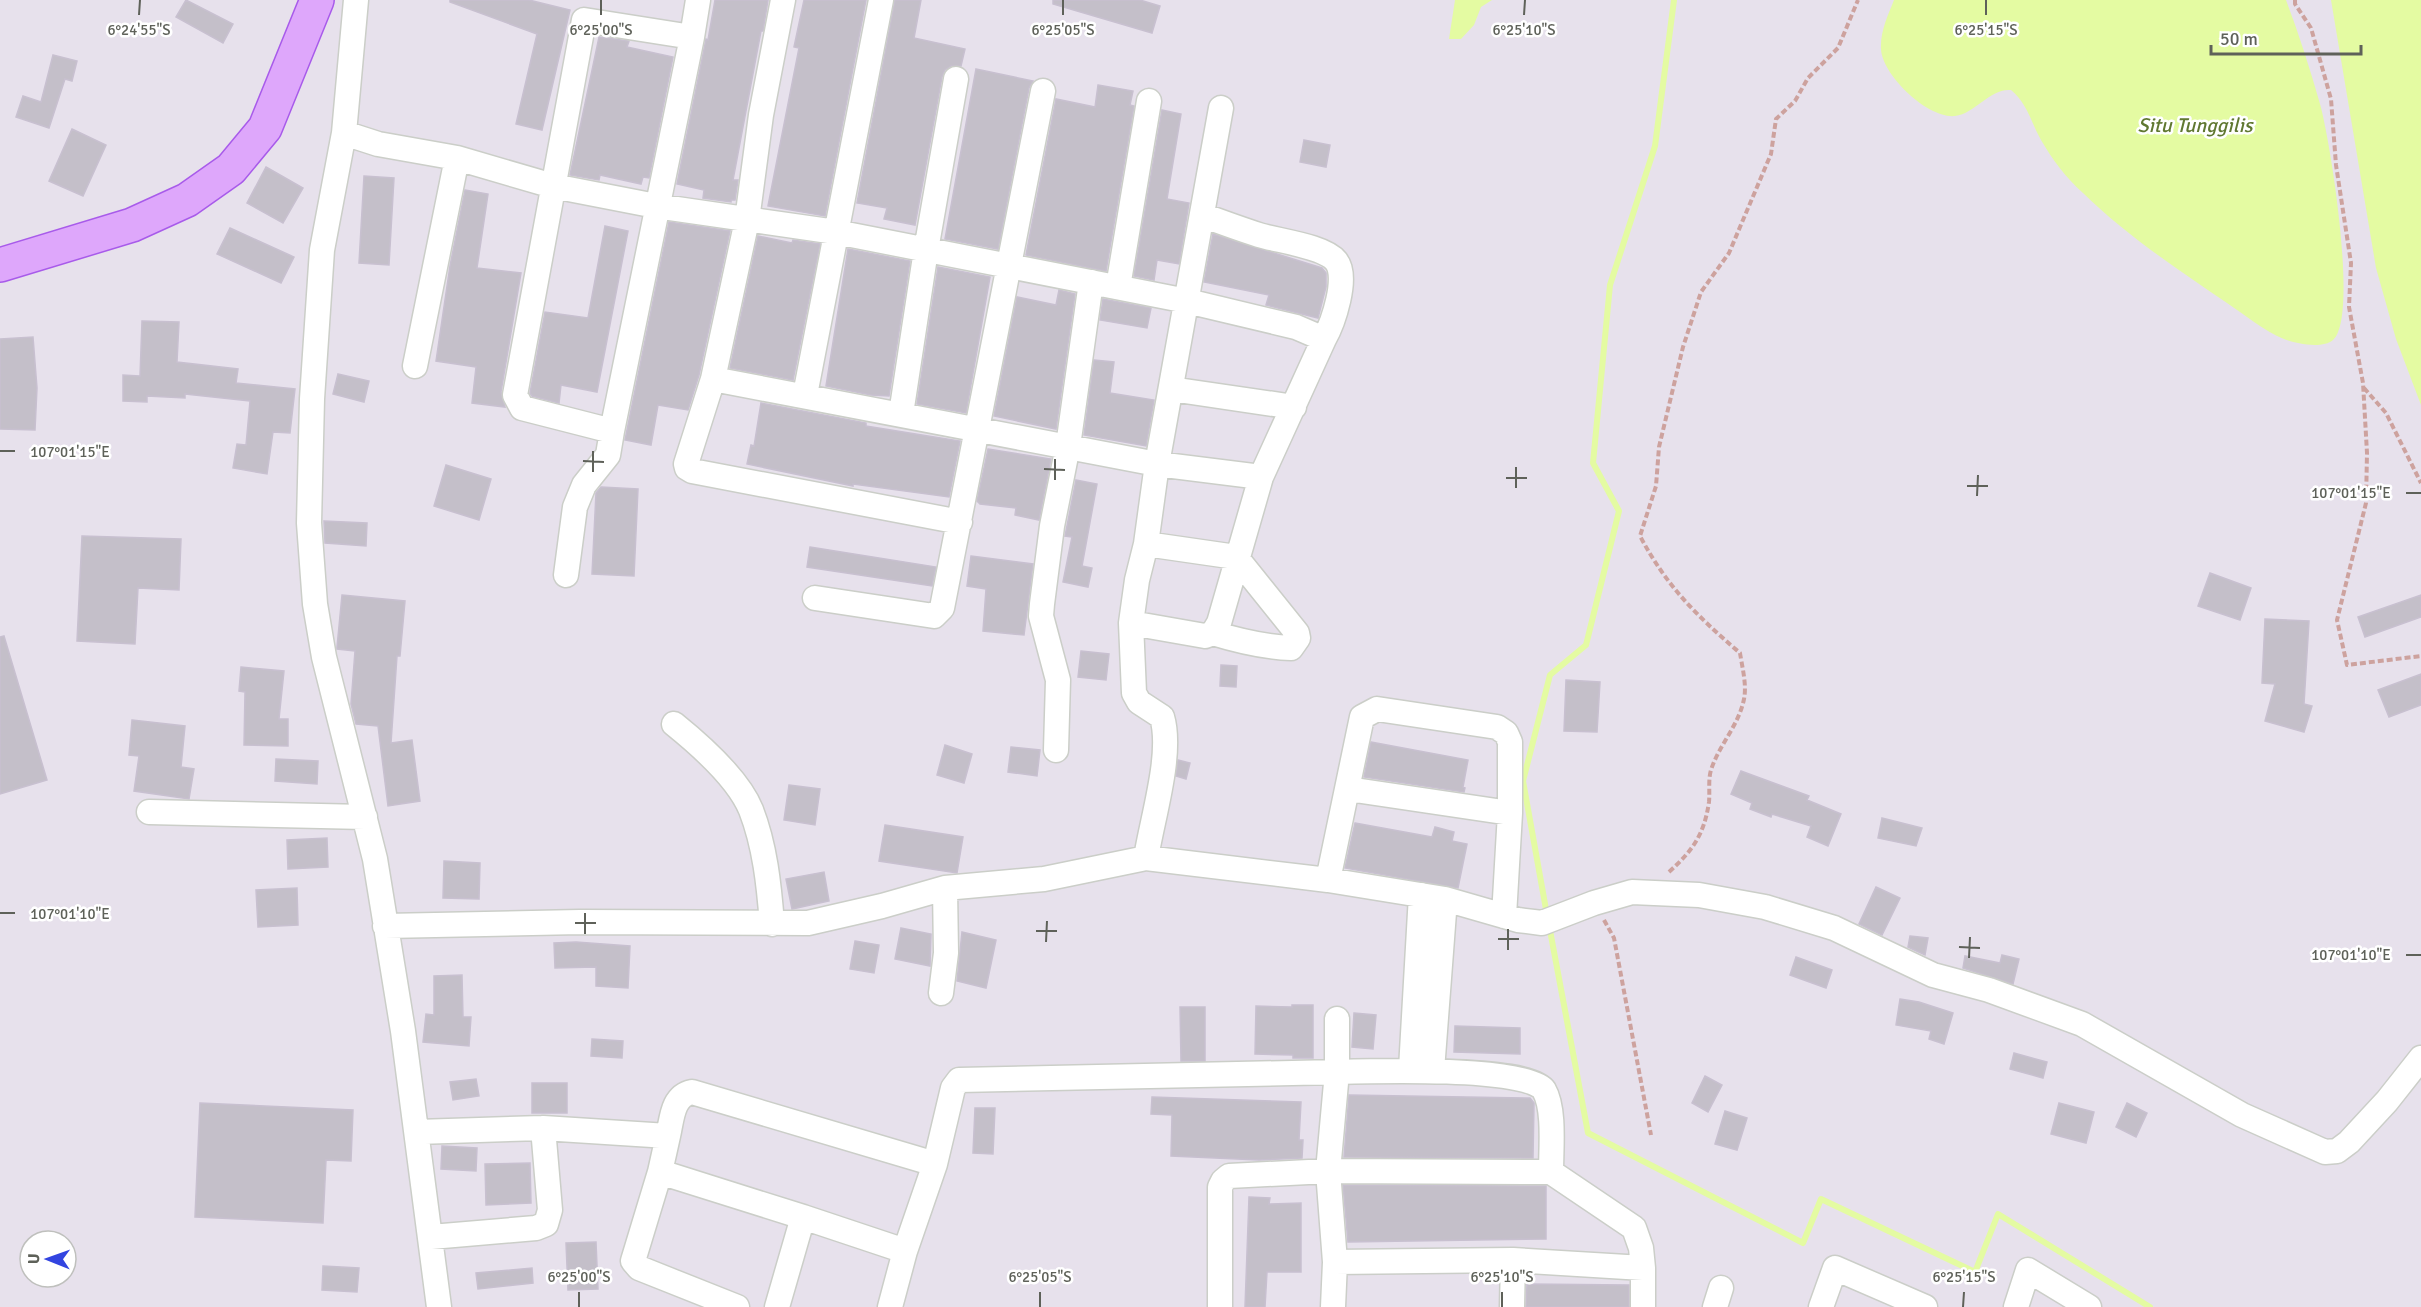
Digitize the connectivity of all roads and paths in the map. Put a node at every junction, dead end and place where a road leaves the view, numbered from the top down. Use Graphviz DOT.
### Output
graph roads {
  1 [pos="317,0"];
  2 [pos="356,0"];
  3 [pos="698,0"];
  4 [pos="783,0"];
  5 [pos="881,0"];
  6 [pos="1858,0"];
  7 [pos="2295,0"];
  8 [pos="587,10"];
  9 [pos="692,37"];
  10 [pos="956,79"];
  11 [pos="1043,91"];
  12 [pos="1149,101"];
  13 [pos="1221,108"];
  14 [pos="344,133"];
  15 [pos="457,158"];
  16 [pos="553,186"];
  17 [pos="656,206"];
  18 [pos="1202,215"];
  19 [pos="747,220"];
  20 [pos="836,232"];
  21 [pos="926,250"];
  22 [pos="0,265"];
  23 [pos="1009,266"];
  24 [pos="1091,282"];
  25 [pos="1118,287"];
  26 [pos="1187,301"];
  27 [pos="1324,339"];
  28 [pos="415,366"];
  29 [pos="713,379"];
  30 [pos="2363,388"];
  31 [pos="1171,389"];
  32 [pos="805,395"];
  33 [pos="1294,407"];
  34 [pos="901,414"];
  35 [pos="978,429"];
  36 [pos="612,431"];
  37 [pos="1068,446"];
  38 [pos="1157,464"];
  39 [pos="1261,477"];
  40 [pos="2421,483"];
  41 [pos="960,522"];
  42 [pos="1146,544"];
  43 [pos="1236,557"];
  44 [pos="566,575"];
  45 [pos="815,598"];
  46 [pos="1131,623"];
  47 [pos="1213,633"];
  48 [pos="2421,656"];
  49 [pos="674,724"];
  50 [pos="1056,750"];
  51 [pos="1348,789"];
  52 [pos="149,812"];
  53 [pos="1510,813"];
  54 [pos="365,817"];
  55 [pos="1146,858"];
  56 [pos="1328,880"];
  57 [pos="945,888"];
  58 [pos="1632,892"];
  59 [pos="1421,895"];
  60 [pos="1445,899"];
  61 [pos="1594,903"];
  62 [pos="1504,916"];
  63 [pos="772,924"];
  64 [pos="385,926"];
  65 [pos="941,993"];
  66 [pos="1337,1019"];
  67 [pos="2421,1058"];
  68 [pos="1421,1070"];
  69 [pos="1337,1072"];
  70 [pos="543,1128"];
  71 [pos="417,1132"];
  72 [pos="668,1136"];
  73 [pos="1652,1136"];
  74 [pos="935,1164"];
  75 [pos="1328,1171"];
  76 [pos="660,1172"];
  77 [pos="1551,1172"];
  78 [pos="802,1217"];
  79 [pos="431,1238"];
  80 [pos="905,1251"];
  81 [pos="1513,1260"];
  82 [pos="1335,1262"];
  83 [pos="1643,1268"];
  84 [pos="1920,1306"];
  85 [pos="439,1307"];
  86 [pos="737,1307"];
  87 [pos="777,1307"];
  88 [pos="890,1307"];
  89 [pos="1220,1307"];
  90 [pos="1333,1307"];
  91 [pos="1512,1307"];
  92 [pos="1643,1307"];
  93 [pos="1821,1307"];
  94 [pos="2016,1307"];
  95 [pos="2088,1307"];
  1 -- 22 [label="main road"];
  2 -- 14 [label="street"];
  3 -- 9 [label="street"];
  4 -- 19 [label="street"];
  5 -- 20 [label="street"];
  6 -- 58 [label="path"];
  7 -- 30 [label="path"];
  8 -- 9 [label="street"];
  8 -- 16 [label="street"];
  9 -- 17 [label="street"];
  10 -- 21 [label="street"];
  11 -- 23 [label="street"];
  12 -- 25 [label="street"];
  13 -- 18 [label="street"];
  14 -- 15 [label="street"];
  14 -- 54 [label="street"];
  15 -- 16 [label="street"];
  15 -- 28 [label="street"];
  16 -- 17 [label="street"];
  16 -- 36 [label="street"];
  17 -- 19 [label="street"];
  17 -- 36 [label="street"];
  18 -- 26 [label="street"];
  18 -- 27 [label="street"];
  19 -- 20 [label="street"];
  19 -- 29 [label="street"];
  20 -- 21 [label="street"];
  20 -- 32 [label="street"];
  21 -- 23 [label="street"];
  21 -- 34 [label="street"];
  23 -- 24 [label="street"];
  23 -- 35 [label="street"];
  24 -- 25 [label="street"];
  24 -- 37 [label="street"];
  25 -- 26 [label="street"];
  26 -- 27 [label="street"];
  26 -- 31 [label="street"];
  27 -- 33 [label="street"];
  29 -- 32 [label="street"];
  29 -- 41 [label="street"];
  30 -- 40 [label="path"];
  30 -- 48 [label="path"];
  31 -- 33 [label="street"];
  31 -- 38 [label="street"];
  32 -- 34 [label="street"];
  33 -- 39 [label="street"];
  34 -- 35 [label="street"];
  35 -- 37 [label="street"];
  35 -- 41 [label="street"];
  36 -- 44 [label="street"];
  37 -- 38 [label="street"];
  37 -- 50 [label="street"];
  38 -- 39 [label="street"];
  38 -- 42 [label="street"];
  39 -- 43 [label="street"];
  41 -- 45 [label="street"];
  42 -- 43 [label="street"];
  42 -- 46 [label="street"];
  43 -- 47 [label="street"];
  43 -- 47 [label="street"];
  46 -- 47 [label="street"];
  46 -- 55 [label="street"];
  49 -- 63 [label="street"];
  51 -- 53 [label="street"];
  51 -- 53 [label="street"];
  51 -- 56 [label="street"];
  52 -- 54 [label="street"];
  53 -- 62 [label="street"];
  54 -- 64 [label="street"];
  55 -- 56 [label="street"];
  55 -- 57 [label="street"];
  56 -- 59 [label="street"];
  57 -- 63 [label="street"];
  57 -- 65 [label="street"];
  58 -- 61 [label="street"];
  58 -- 67 [label="street"];
  59 -- 60 [label="street"];
  59 -- 68 [label="street"];
  60 -- 62 [label="street"];
  60 -- 68 [label="street"];
  61 -- 62 [label="street"];
  61 -- 73 [label="path"];
  63 -- 64 [label="street"];
  64 -- 71 [label="street"];
  66 -- 69 [label="street"];
  68 -- 69 [label="street"];
  68 -- 77 [label="street"];
  69 -- 74 [label="street"];
  69 -- 75 [label="street"];
  70 -- 71 [label="street"];
  70 -- 72 [label="street"];
  70 -- 79 [label="street"];
  71 -- 79 [label="street"];
  72 -- 74 [label="street"];
  72 -- 76 [label="street"];
  74 -- 80 [label="street"];
  75 -- 77 [label="street"];
  75 -- 82 [label="street"];
  75 -- 89 [label="street"];
  76 -- 78 [label="street"];
  76 -- 86 [label="street"];
  77 -- 83 [label="street"];
  78 -- 80 [label="street"];
  78 -- 87 [label="street"];
  79 -- 85 [label="street"];
  80 -- 88 [label="street"];
  81 -- 82 [label="street"];
  81 -- 83 [label="street"];
  81 -- 91 [label="street"];
  82 -- 90 [label="street"];
  83 -- 92 [label="street"];
  84 -- 93 [label="street"];
  94 -- 95 [label="street"];
}
